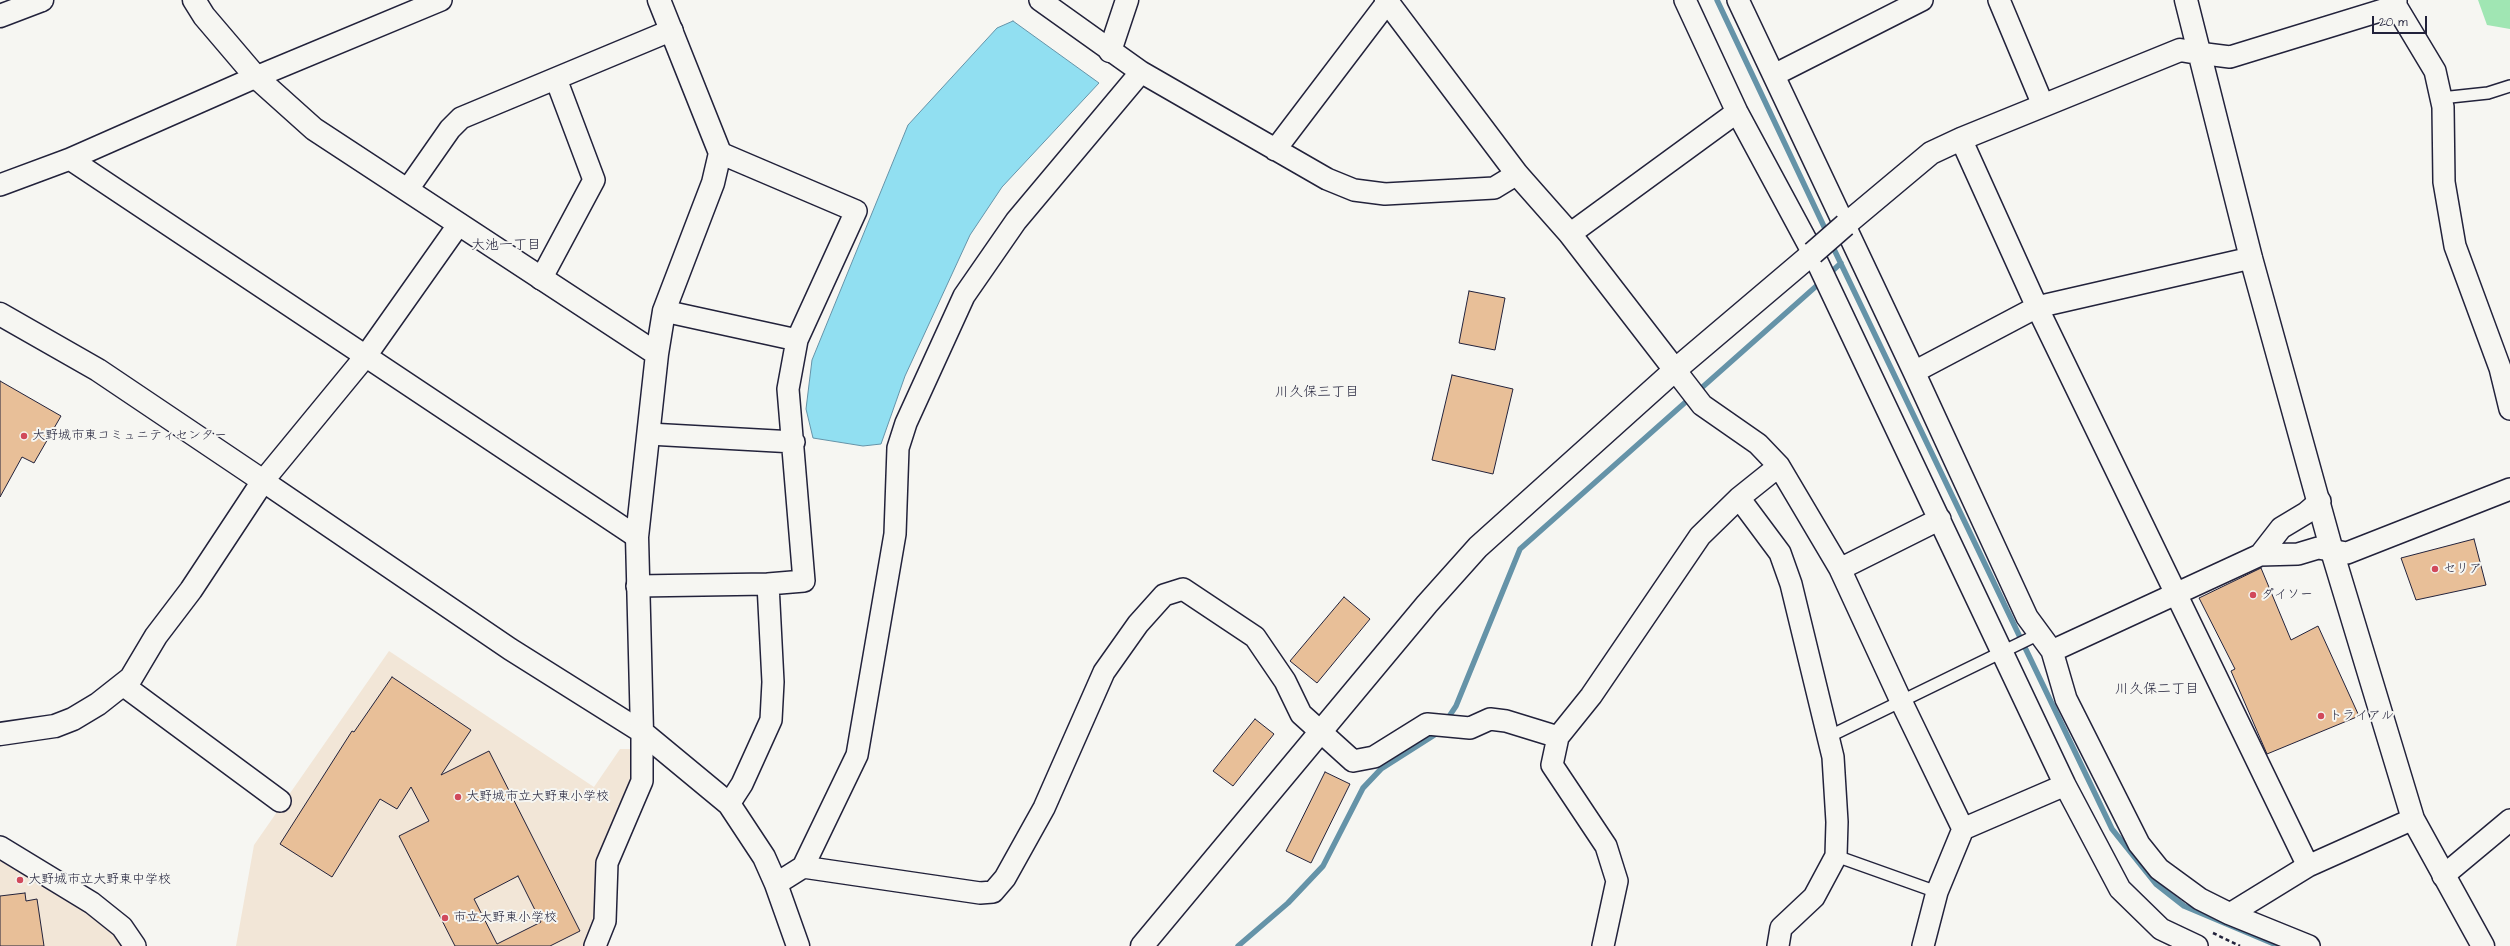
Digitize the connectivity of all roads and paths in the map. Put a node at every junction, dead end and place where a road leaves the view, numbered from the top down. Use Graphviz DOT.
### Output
graph roads {
  1 [pos="42,0"];
  2 [pos="194,0"];
  3 [pos="441,0"];
  4 [pos="659,0"];
  5 [pos="1040,0"];
  6 [pos="1127,0"];
  7 [pos="1685,0"];
  8 [pos="1738,0"];
  9 [pos="1922,0"];
  10 [pos="1999,0"];
  11 [pos="2186,0"];
  12 [pos="1387,1"];
  13 [pos="2396,3"];
  14 [pos="0,16"];
  15 [pos="672,30"];
  16 [pos="1110,51"];
  17 [pos="2198,53"];
  18 [pos="1141,72"];
  19 [pos="1774,75"];
  20 [pos="256,77"];
  21 [pos="556,78"];
  22 [pos="2510,86"];
  23 [pos="2441,98"];
  24 [pos="2043,105"];
  25 [pos="1737,112"];
  26 [pos="1961,139"];
  27 [pos="1275,150"];
  28 [pos="720,153"];
  29 [pos="70,159"];
  30 [pos="1517,174"];
  31 [pos="0,185"];
  32 [pos="408,189"];
  33 [pos="459,224"];
  34 [pos="1845,225"];
  35 [pos="1570,234"];
  36 [pos="1813,253"];
  37 [pos="2252,258"];
  38 [pos="541,278"];
  39 [pos="2038,307"];
  40 [pos="664,311"];
  41 [pos="0,314"];
  42 [pos="797,340"];
  43 [pos="657,354"];
  44 [pos="364,357"];
  45 [pos="1914,372"];
  46 [pos="1681,378"];
  47 [pos="2510,409"];
  48 [pos="649,434"];
  49 [pos="794,442"];
  50 [pos="1779,466"];
  51 [pos="263,480"];
  52 [pos="2510,489"];
  53 [pos="1739,498"];
  54 [pos="2320,501"];
  55 [pos="1940,519"];
  56 [pos="637,537"];
  57 [pos="2332,551"];
  58 [pos="2260,555"];
  59 [pos="1840,569"];
  60 [pos="768,584"];
  61 [pos="637,586"];
  62 [pos="2176,593"];
  63 [pos="2039,634"];
  64 [pos="2052,651"];
  65 [pos="2003,652"];
  66 [pos="123,686"];
  67 [pos="1901,701"];
  68 [pos="642,732"];
  69 [pos="1319,732"];
  70 [pos="0,734"];
  71 [pos="1558,737"];
  72 [pos="1828,737"];
  73 [pos="2065,784"];
  74 [pos="280,802"];
  75 [pos="729,804"];
  76 [pos="2414,819"];
  77 [pos="2510,820"];
  78 [pos="1963,829"];
  79 [pos="0,847"];
  80 [pos="1836,856"];
  81 [pos="2308,866"];
  82 [pos="803,867"];
  83 [pos="2443,876"];
  84 [pos="776,884"];
  85 [pos="1937,892"];
  86 [pos="2230,914"];
  87 [pos="135,946"];
  88 [pos="595,946"];
  89 [pos="798,946"];
  90 [pos="1142,946"];
  91 [pos="1603,946"];
  92 [pos="1778,946"];
  93 [pos="1923,946"];
  94 [pos="2197,946"];
  95 [pos="2310,946"];
  96 [pos="2483,946"];
  1 -- 14 [label="street"];
  2 -- 20 [label="street"];
  3 -- 20 [label="street"];
  4 -- 15 [label="street"];
  5 -- 16 [label="street"];
  6 -- 16 [label="street"];
  7 -- 25 [label="street"];
  8 -- 19 [label="street"];
  9 -- 19 [label="street"];
  10 -- 24 [label="street"];
  11 -- 17 [label="street"];
  12 -- 27 [label="street"];
  12 -- 30 [label="street"];
  13 -- 17 [label="street"];
  13 -- 23 [label="street"];
  15 -- 21 [label="street"];
  15 -- 28 [label="street"];
  16 -- 18 [label="street"];
  17 -- 24 [label="street"];
  17 -- 37 [label="street"];
  18 -- 27 [label="street"];
  18 -- 82 [label="street"];
  19 -- 34 [label="street"];
  20 -- 29 [label="street"];
  20 -- 32 [label="street"];
  21 -- 32 [label="street"];
  21 -- 38 [label="street"];
  22 -- 23 [label="lane"];
  23 -- 47 [label="street"];
  24 -- 26 [label="street"];
  25 -- 35 [label="street"];
  25 -- 36 [label="street"];
  26 -- 34 [label="street"];
  26 -- 39 [label="street"];
  27 -- 30 [label="street"];
  28 -- 40 [label="street"];
  28 -- 42 [label="street"];
  29 -- 31 [label="street"];
  29 -- 44 [label="street"];
  30 -- 35 [label="street"];
  32 -- 33 [label="street"];
  33 -- 38 [label="street"];
  33 -- 44 [label="street"];
  34 -- 36 [label="street, bridge"];
  34 -- 45 [label="street"];
  35 -- 46 [label="street"];
  36 -- 46 [label="street"];
  36 -- 55 [label="street"];
  37 -- 39 [label="street"];
  37 -- 54 [label="street"];
  38 -- 43 [label="street"];
  39 -- 45 [label="street"];
  39 -- 62 [label="street"];
  40 -- 42 [label="street"];
  40 -- 43 [label="street"];
  41 -- 51 [label="street"];
  42 -- 49 [label="street"];
  43 -- 48 [label="street"];
  44 -- 51 [label="street"];
  44 -- 56 [label="street"];
  45 -- 63 [label="street"];
  46 -- 50 [label="street"];
  46 -- 69 [label="street"];
  48 -- 49 [label="street"];
  48 -- 56 [label="street"];
  49 -- 60 [label="street"];
  50 -- 53 [label="street"];
  50 -- 59 [label="street"];
  51 -- 66 [label="street"];
  51 -- 68 [label="street"];
  52 -- 57 [label="street"];
  53 -- 71 [label="street"];
  53 -- 72 [label="street"];
  54 -- 57 [label="street"];
  54 -- 58 [label="street"];
  55 -- 59 [label="street"];
  55 -- 65 [label="street"];
  56 -- 61 [label="street"];
  57 -- 58 [label="street"];
  57 -- 76 [label="street"];
  58 -- 62 [label="street"];
  59 -- 67 [label="street"];
  60 -- 61 [label="street"];
  60 -- 75 [label="street"];
  61 -- 68 [label="street"];
  62 -- 64 [label="street"];
  62 -- 81 [label="street"];
  63 -- 64 [label="street"];
  63 -- 65 [label="lane"];
  64 -- 86 [label="street"];
  65 -- 67 [label="lane"];
  65 -- 73 [label="street"];
  66 -- 70 [label="street"];
  66 -- 74 [label="street"];
  67 -- 72 [label="lane"];
  67 -- 78 [label="street"];
  68 -- 75 [label="street"];
  68 -- 88 [label="street"];
  69 -- 71 [label="street"];
  69 -- 82 [label="street"];
  69 -- 90 [label="street"];
  71 -- 91 [label="street"];
  72 -- 80 [label="street"];
  73 -- 78 [label="street"];
  73 -- 94 [label="street"];
  75 -- 84 [label="street"];
  76 -- 81 [label="street"];
  76 -- 83 [label="street"];
  77 -- 83 [label="street"];
  78 -- 85 [label="street"];
  79 -- 87 [label="street"];
  80 -- 85 [label="lane"];
  80 -- 92 [label="street"];
  81 -- 86 [label="street"];
  82 -- 84 [label="street"];
  83 -- 96 [label="street"];
  84 -- 89 [label="street"];
  85 -- 93 [label="street"];
  86 -- 95 [label="street"];
}
